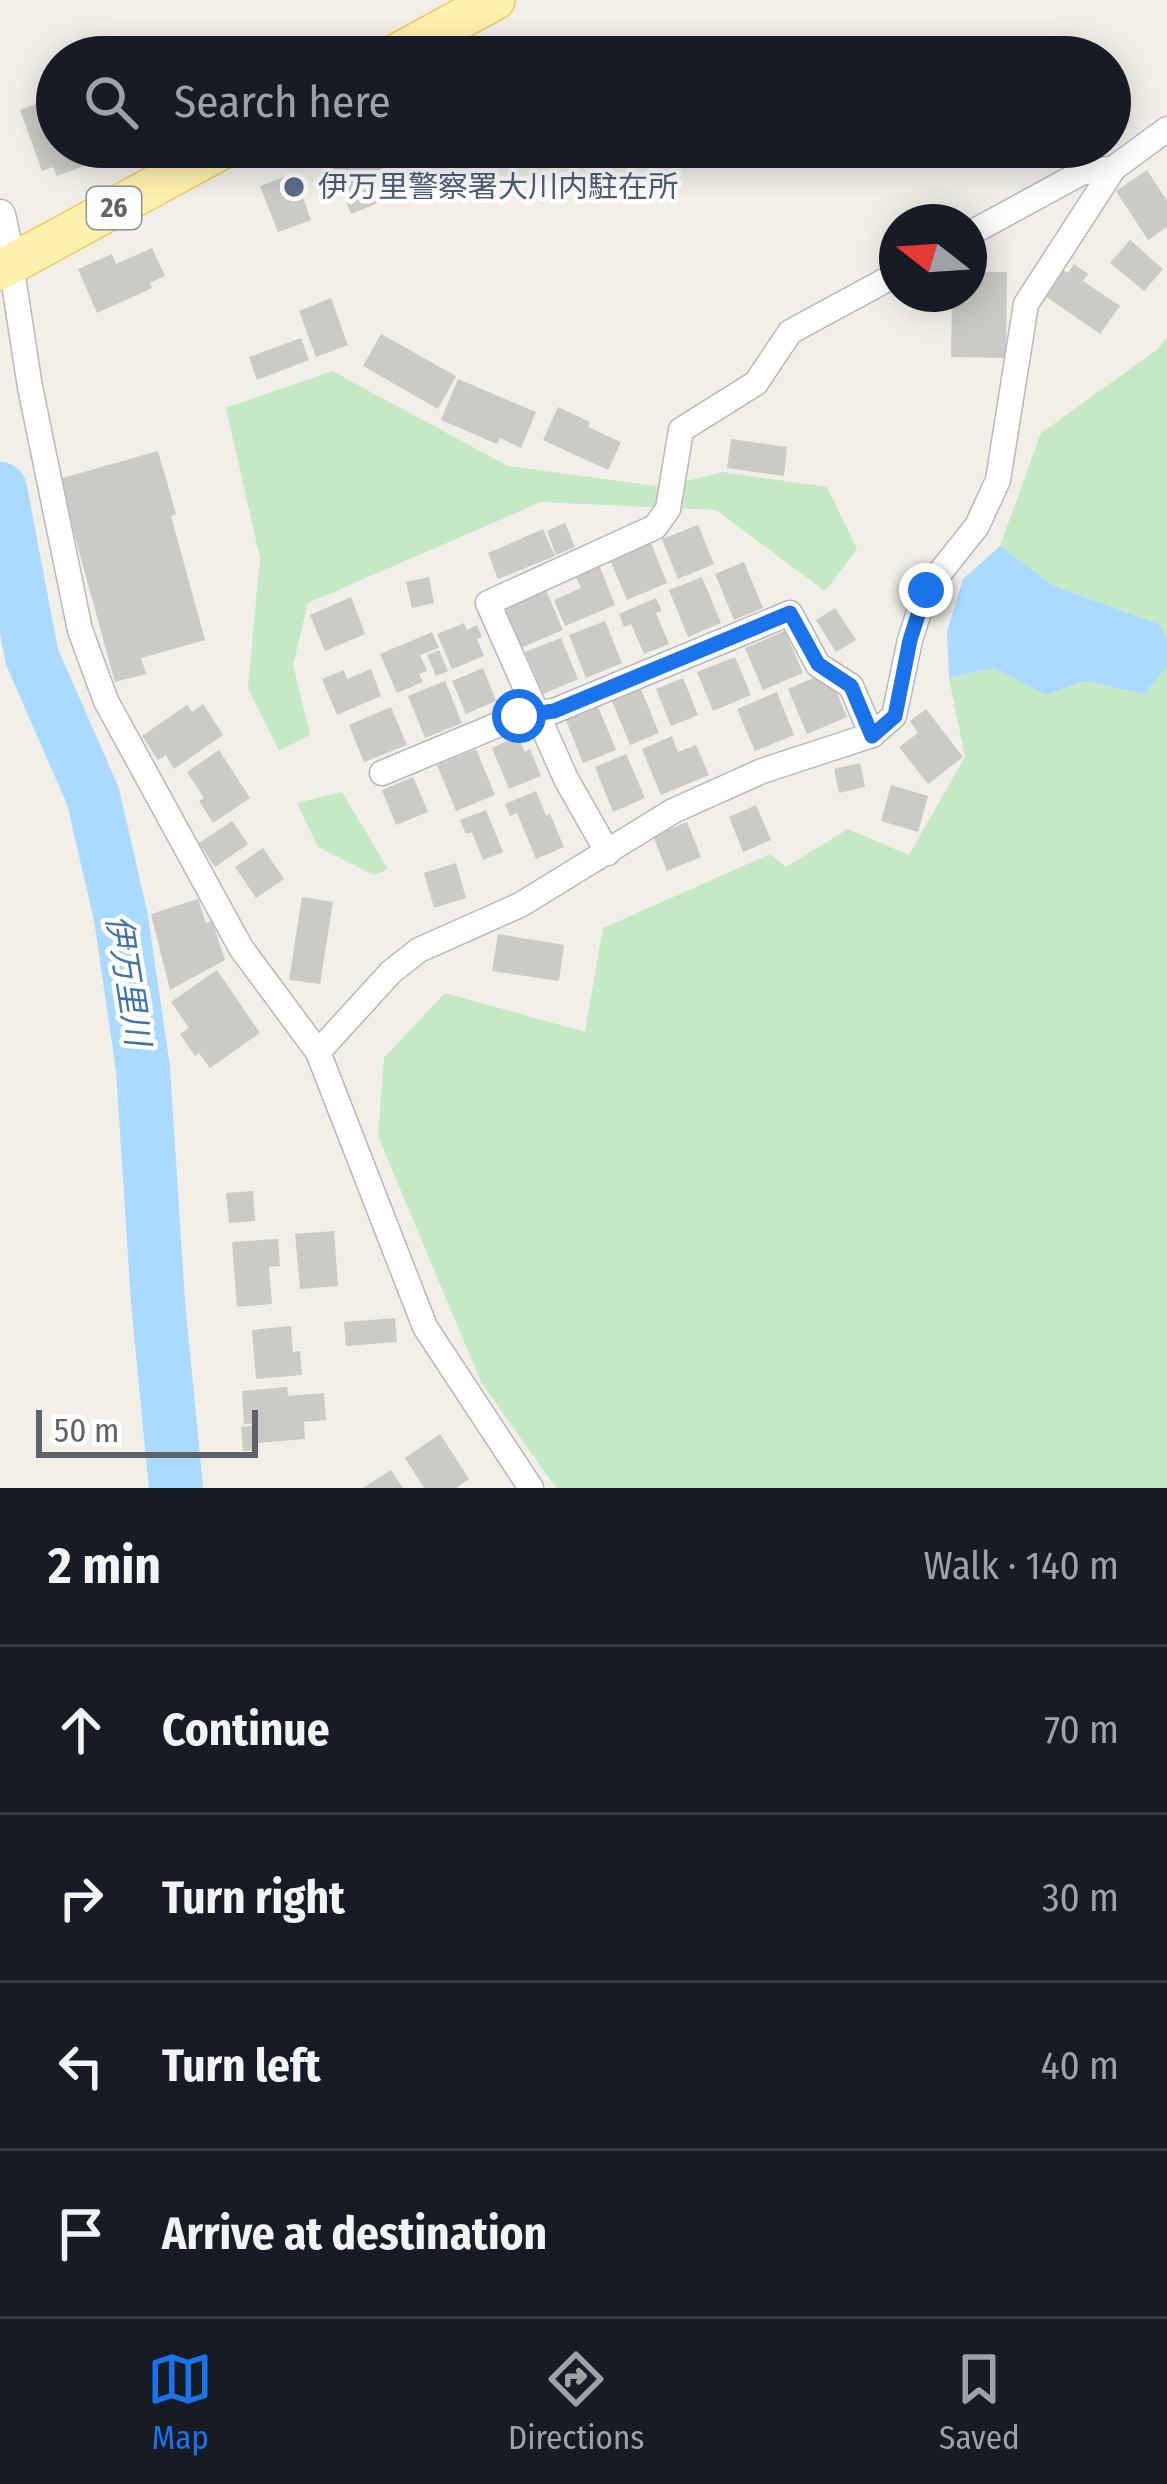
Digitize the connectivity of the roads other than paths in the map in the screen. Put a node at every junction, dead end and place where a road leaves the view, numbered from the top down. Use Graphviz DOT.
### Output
graph roads {
  1 [pos="495,0"];
  2 [pos="429,36"];
  3 [pos="1167,129"];
  4 [pos="1131,155"];
  5 [pos="187,168"];
  6 [pos="1114,168"];
  7 [pos="0,214"];
  8 [pos="987,224"];
  9 [pos="4,268"];
  10 [pos="879,284"];
  11 [pos="537,714"];
  12 [pos="872,736"];
  13 [pos="382,773"];
  14 [pos="608,853"];
  15 [pos="318,1052"];
  16 [pos="531,1488"];
  1 -- 2 [label="main road"];
  3 -- 4 [label="street"];
  5 -- 9 [label="main road, 26"];
  6 -- 8 [label="street"];
  6 -- 12 [label="street"];
  7 -- 9 [label="street"];
  9 -- 15 [label="street"];
  10 -- 11 [label="street"];
  11 -- 12 [label="street"];
  11 -- 13 [label="street"];
  11 -- 14 [label="street"];
  12 -- 14 [label="street"];
  14 -- 15 [label="street"];
  15 -- 16 [label="street"];
}
